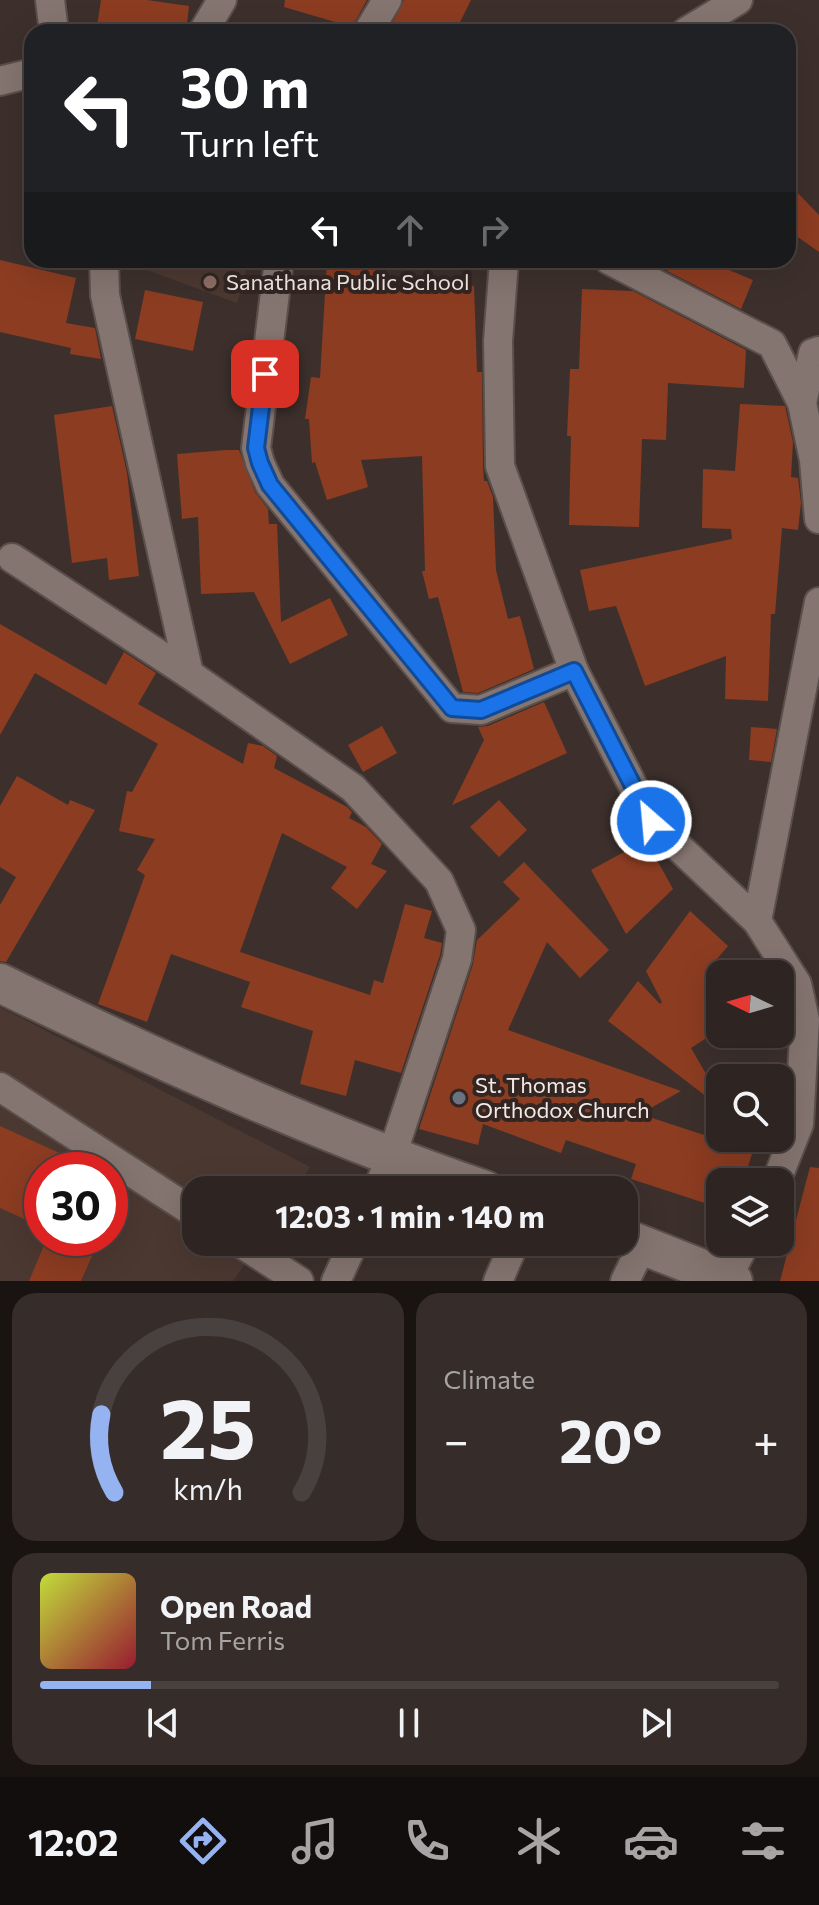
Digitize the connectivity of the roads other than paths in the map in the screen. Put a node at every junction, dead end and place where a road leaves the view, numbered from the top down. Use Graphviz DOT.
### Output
graph roads {
  1 [pos="50,0"];
  2 [pos="222,0"];
  3 [pos="387,0"];
  4 [pos="738,0"];
  5 [pos="53,24"];
  6 [pos="208,24"];
  7 [pos="373,24"];
  8 [pos="699,24"];
  9 [pos="24,75"];
  10 [pos="0,81"];
  11 [pos="104,268"];
  12 [pos="278,268"];
  13 [pos="498,268"];
  14 [pos="625,268"];
  15 [pos="819,351"];
  16 [pos="802,403"];
  17 [pos="819,519"];
  18 [pos="12,558"];
  19 [pos="819,602"];
  20 [pos="574,671"];
  21 [pos="189,674"];
  22 [pos="757,921"];
  23 [pos="0,983"];
  24 [pos="0,1087"];
  25 [pos="782,1168"];
  26 [pos="384,1174"];
  27 [pos="182,1205"];
  28 [pos="638,1243"];
  29 [pos="261,1256"];
  30 [pos="348,1256"];
  31 [pos="509,1256"];
  32 [pos="630,1256"];
  33 [pos="740,1256"];
  34 [pos="730,1279"];
  35 [pos="299,1281"];
  36 [pos="336,1281"];
  37 [pos="498,1281"];
  38 [pos="625,1281"];
  1 -- 5 [label="street"];
  2 -- 6 [label="street"];
  3 -- 7 [label="street"];
  4 -- 8 [label="street"];
  9 -- 10 [label="street"];
  11 -- 21 [label="street"];
  12 -- 20 [label="street"];
  13 -- 20 [label="street"];
  14 -- 16 [label="street"];
  15 -- 16 [label="street"];
  16 -- 17 [label="street"];
  18 -- 21 [label="street"];
  19 -- 22 [label="street"];
  20 -- 22 [label="street"];
  21 -- 26 [label="street"];
  22 -- 25 [label="street"];
  23 -- 26 [label="main road"];
  24 -- 27 [label="street"];
  28 -- 34 [label="main road"];
  29 -- 35 [label="street"];
  30 -- 36 [label="street"];
  31 -- 37 [label="street"];
  32 -- 38 [label="street"];
  33 -- 34 [label="street"];
}
